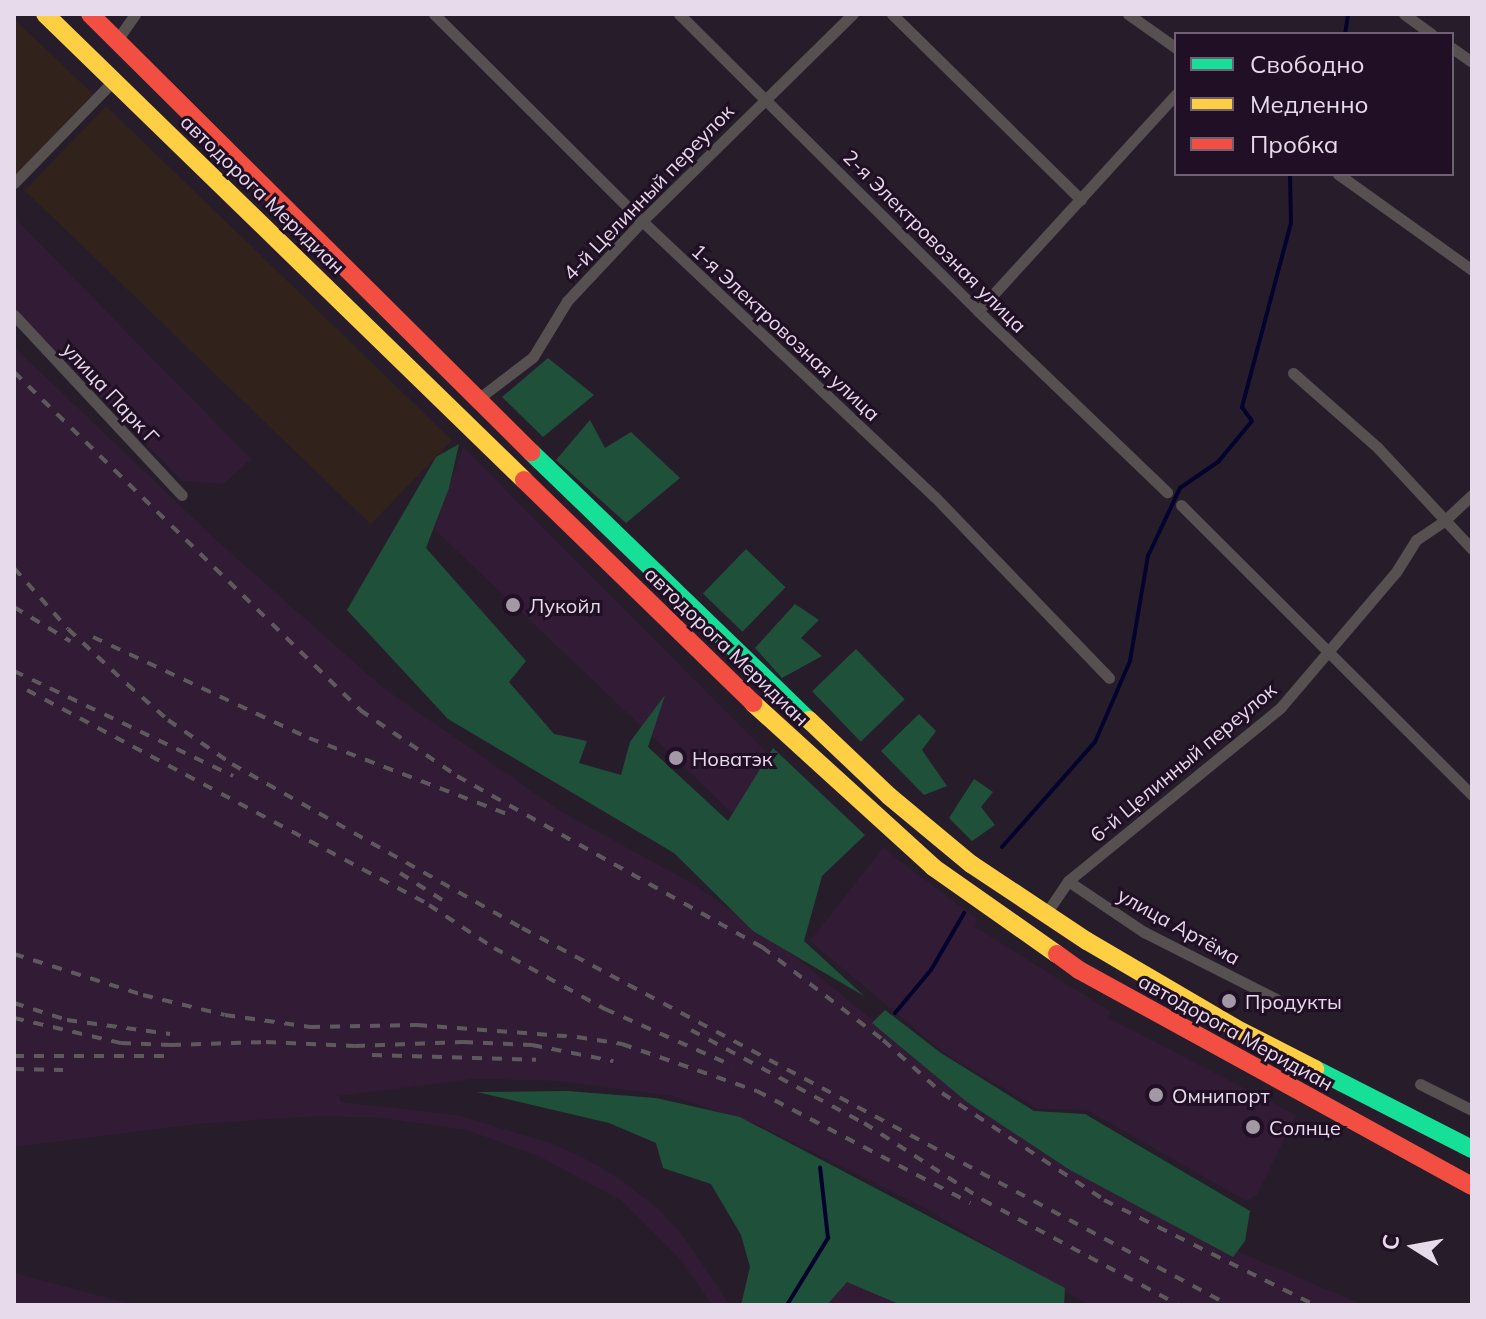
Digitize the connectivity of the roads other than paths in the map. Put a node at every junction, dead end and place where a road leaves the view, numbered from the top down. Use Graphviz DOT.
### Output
graph roads {
  1 [pos="45,14"];
  2 [pos="90,14"];
  3 [pos="135,14"];
  4 [pos="434,14"];
  5 [pos="679,14"];
  6 [pos="853,14"];
  7 [pos="892,14"];
  8 [pos="1128,14"];
  9 [pos="1404,14"];
  10 [pos="1429,32"];
  11 [pos="117,40"];
  12 [pos="1174,47"];
  13 [pos="1454,49"];
  14 [pos="1472,62"];
  15 [pos="114,80"];
  16 [pos="1174,96"];
  17 [pos="766,97"];
  18 [pos="1341,176"];
  19 [pos="14,183"];
  20 [pos="1081,200"];
  21 [pos="642,221"];
  22 [pos="1472,270"];
  23 [pos="978,311"];
  24 [pos="14,315"];
  25 [pos="1293,373"];
  26 [pos="478,399"];
  27 [pos="1167,492"];
  28 [pos="182,495"];
  29 [pos="1472,495"];
  30 [pos="1181,505"];
  31 [pos="1444,521"];
  32 [pos="1472,549"];
  33 [pos="1326,651"];
  34 [pos="1109,678"];
  35 [pos="1472,795"];
  36 [pos="1068,881"];
  37 [pos="1045,915"];
  38 [pos="1031,938"];
  39 [pos="1276,999"];
  40 [pos="1420,1084"];
  41 [pos="1472,1110"];
  42 [pos="1472,1149"];
  43 [pos="1472,1186"];
  1 -- 15 [label="main road, автодорога Меридиан"];
  2 -- 11 [label="main road, автодорога Меридиан"];
  3 -- 11 [label="street"];
  4 -- 21 [label="street, 1-я Электровозная улица"];
  5 -- 17 [label="street, 2-я Электровозная улица"];
  6 -- 17 [label="street, 4-й Целинный переулок"];
  7 -- 20 [label="street"];
  8 -- 12 [label="street"];
  9 -- 10 [label="street"];
  11 -- 26 [label="main road, автодорога Меридиан"];
  13 -- 14 [label="street"];
  15 -- 19 [label="street"];
  15 -- 38 [label="main road, автодорога Меридиан"];
  16 -- 20 [label="street"];
  17 -- 21 [label="street, 4-й Целинный переулок"];
  17 -- 23 [label="street, 2-я Электровозная улица"];
  18 -- 22 [label="street"];
  20 -- 23 [label="street"];
  21 -- 26 [label="street, 4-й Целинный переулок"];
  21 -- 34 [label="street, 1-я Электровозная улица"];
  23 -- 27 [label="street, 2-я Электровозная улица"];
  24 -- 28 [label="street, улица Парк Г"];
  25 -- 31 [label="street"];
  26 -- 37 [label="main road, автодорога Меридиан"];
  29 -- 31 [label="street, 6-й Целинный переулок"];
  30 -- 33 [label="street"];
  31 -- 32 [label="street"];
  31 -- 33 [label="street, 6-й Целинный переулок"];
  33 -- 35 [label="street"];
  33 -- 36 [label="street, 6-й Целинный переулок"];
  36 -- 37 [label="street, 6-й Целинный переулок"];
  36 -- 39 [label="street, улица Артёма"];
  37 -- 38 [label="main road"];
  37 -- 42 [label="main road, автодорога Меридиан"];
  38 -- 43 [label="main road, автодорога Меридиан"];
  40 -- 41 [label="street"];
}
